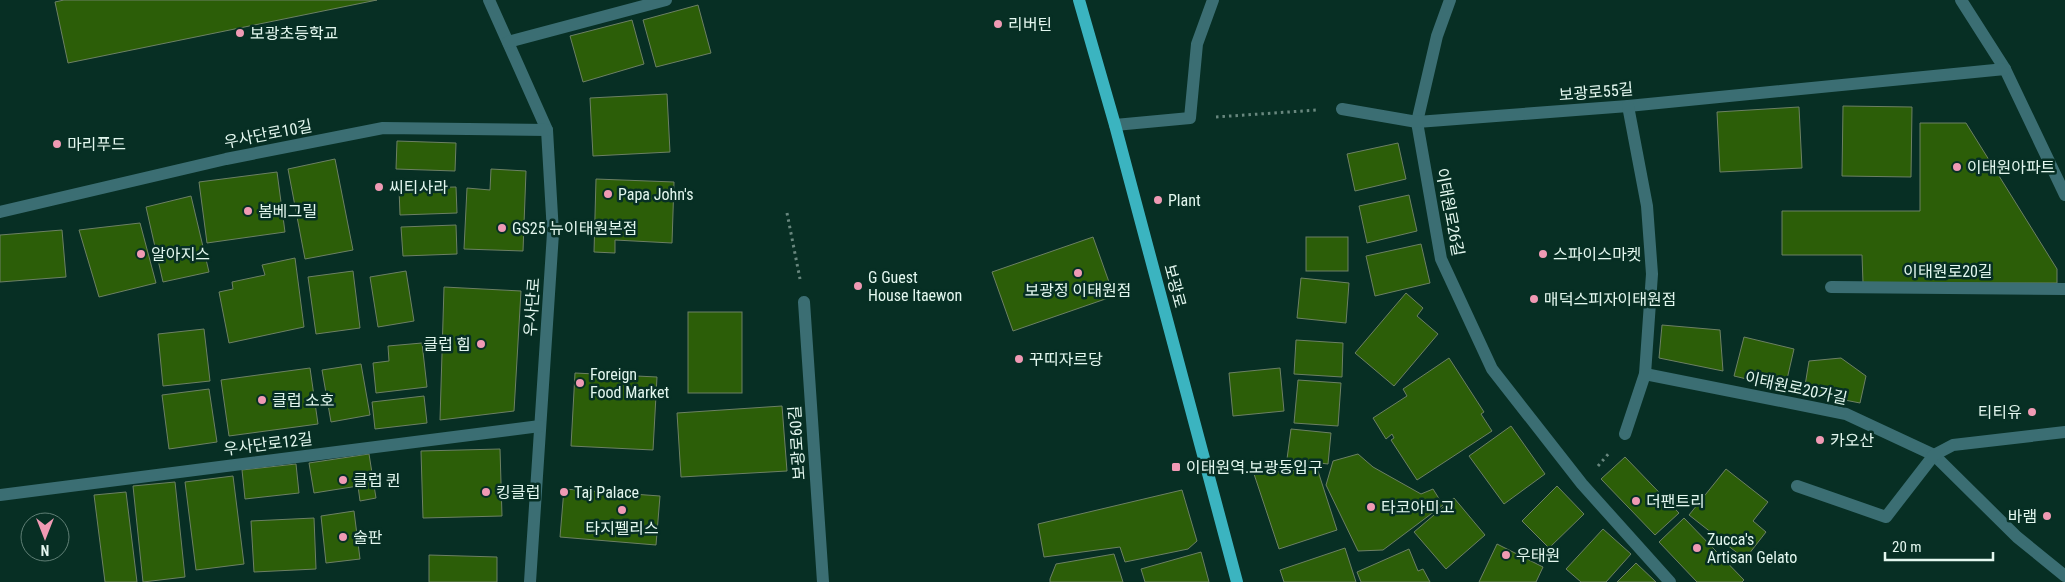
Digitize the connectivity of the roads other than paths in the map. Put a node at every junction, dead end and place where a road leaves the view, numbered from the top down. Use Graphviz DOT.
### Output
graph roads {
  1 [pos="489,0"];
  2 [pos="666,0"];
  3 [pos="1079,0"];
  4 [pos="1213,0"];
  5 [pos="1450,0"];
  6 [pos="1961,0"];
  7 [pos="508,42"];
  8 [pos="2005,69"];
  9 [pos="1628,106"];
  10 [pos="1342,108"];
  11 [pos="1417,122"];
  12 [pos="1116,125"];
  13 [pos="547,130"];
  14 [pos="2064,188"];
  15 [pos="0,212"];
  16 [pos="1830,287"];
  17 [pos="2065,289"];
  18 [pos="804,302"];
  19 [pos="1644,374"];
  20 [pos="540,426"];
  21 [pos="2065,432"];
  22 [pos="1625,434"];
  23 [pos="1934,455"];
  24 [pos="1797,486"];
  25 [pos="0,495"];
  26 [pos="2065,576"];
  27 [pos="530,582"];
  28 [pos="823,582"];
  29 [pos="1237,582"];
  30 [pos="1670,582"];
  1 -- 7 [label="street, 우사단로"];
  2 -- 7 [label="street"];
  3 -- 12 [label="main road, 보광로"];
  4 -- 12 [label="street"];
  5 -- 11 [label="street, 이태원로26길"];
  6 -- 8 [label="street"];
  7 -- 13 [label="street, 우사단로"];
  8 -- 9 [label="street, 보광로55길"];
  8 -- 14 [label="street"];
  9 -- 11 [label="street, 보광로55길"];
  9 -- 19 [label="street"];
  10 -- 11 [label="street, 보광로55길"];
  11 -- 30 [label="street, 이태원로26길"];
  12 -- 29 [label="main road, 보광로"];
  13 -- 15 [label="street, 우사단로10길"];
  13 -- 20 [label="street, 우사단로"];
  16 -- 17 [label="street, 이태원로20길"];
  18 -- 28 [label="street, 보광로60길"];
  19 -- 22 [label="street"];
  19 -- 23 [label="street, 이태원로20가길"];
  20 -- 25 [label="street, 우사단로12길"];
  20 -- 27 [label="street, 우사단로"];
  21 -- 23 [label="street"];
  23 -- 24 [label="street"];
  23 -- 26 [label="street, 이태원로20가길"];
}
